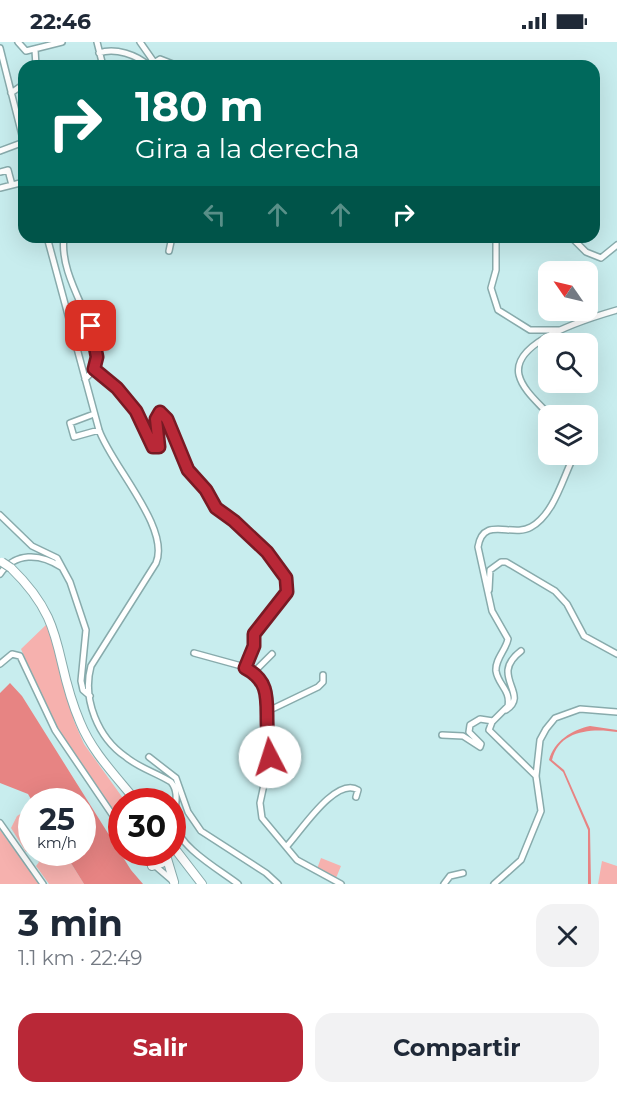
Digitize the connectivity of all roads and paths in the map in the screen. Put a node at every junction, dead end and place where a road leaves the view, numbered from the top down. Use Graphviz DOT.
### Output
graph roads {
  1 [pos="18,42"];
  2 [pos="62,42"];
  3 [pos="141,42"];
  4 [pos="96,43"];
  5 [pos="0,48"];
  6 [pos="36,50"];
  7 [pos="99,53"];
  8 [pos="36,60"];
  9 [pos="101,60"];
  10 [pos="140,60"];
  11 [pos="153,60"];
  12 [pos="18,88"];
  13 [pos="11,93"];
  14 [pos="18,120"];
  15 [pos="18,145"];
  16 [pos="0,151"];
  17 [pos="0,172"];
  18 [pos="18,184"];
  19 [pos="12,185"];
  20 [pos="0,188"];
  21 [pos="49,243"];
  22 [pos="64,243"];
  23 [pos="171,243"];
  24 [pos="496,243"];
  25 [pos="577,243"];
  26 [pos="617,245"];
  27 [pos="170,252"];
  28 [pos="617,310"];
  29 [pos="559,330"];
  30 [pos="94,369"];
  31 [pos="85,379"];
  32 [pos="541,405"];
  33 [pos="94,414"];
  34 [pos="99,430"];
  35 [pos="570,465"];
  36 [pos="0,515"];
  37 [pos="1,562"];
  38 [pos="62,567"];
  39 [pos="0,574"];
  40 [pos="489,596"];
  41 [pos="521,651"];
  42 [pos="194,653"];
  43 [pos="272,654"];
  44 [pos="617,654"];
  45 [pos="0,664"];
  46 [pos="245,668"];
  47 [pos="254,672"];
  48 [pos="323,675"];
  49 [pos="90,696"];
  50 [pos="268,711"];
  51 [pos="502,712"];
  52 [pos="617,712"];
  53 [pos="493,721"];
  54 [pos="442,735"];
  55 [pos="149,757"];
  56 [pos="105,762"];
  57 [pos="536,776"];
  58 [pos="177,785"];
  59 [pos="123,788"];
  60 [pos="126,788"];
  61 [pos="356,797"];
  62 [pos="108,808"];
  63 [pos="0,823"];
  64 [pos="287,846"];
  65 [pos="186,863"];
  66 [pos="152,866"];
  67 [pos="170,866"];
  68 [pos="463,873"];
  69 [pos="235,882"];
  70 [pos="175,883"];
  71 [pos="43,884"];
  72 [pos="202,884"];
  73 [pos="278,884"];
  74 [pos="341,884"];
  75 [pos="444,884"];
  76 [pos="494,884"];
  1 -- 6 [label="street"];
  2 -- 6 [label="street"];
  3 -- 11 [label="street"];
  4 -- 7 [label="street"];
  5 -- 13 [label="street"];
  6 -- 8 [label="street"];
  7 -- 9 [label="street"];
  7 -- 10 [label="street"];
  12 -- 13 [label="street"];
  13 -- 14 [label="street"];
  15 -- 16 [label="street"];
  17 -- 19 [label="street"];
  18 -- 19 [label="street"];
  19 -- 20 [label="street"];
  21 -- 31 [label="street"];
  22 -- 30 [label="street"];
  23 -- 27 [label="street"];
  24 -- 29 [label="street"];
  25 -- 26 [label="street"];
  28 -- 29 [label="street"];
  29 -- 32 [label="street"];
  30 -- 31 [label="street"];
  30 -- 46 [label="street"];
  31 -- 33 [label="street"];
  33 -- 34 [label="street"];
  33 -- 34 [label="street"];
  34 -- 49 [label="street"];
  35 -- 40 [label="street"];
  36 -- 38 [label="street"];
  37 -- 56 [label="highway, bridge"];
  38 -- 39 [label="street"];
  38 -- 49 [label="street"];
  40 -- 44 [label="street"];
  40 -- 51 [label="street"];
  41 -- 51 [label="street"];
  42 -- 46 [label="street"];
  43 -- 47 [label="street"];
  45 -- 62 [label="street"];
  46 -- 47 [label="street"];
  47 -- 50 [label="street"];
  48 -- 50 [label="street"];
  49 -- 58 [label="street"];
  50 -- 64 [label="street"];
  51 -- 53 [label="street"];
  52 -- 57 [label="street"];
  53 -- 54 [label="street"];
  53 -- 57 [label="street"];
  55 -- 58 [label="street"];
  56 -- 59 [label="highway"];
  56 -- 60 [label="highway"];
  57 -- 76 [label="street"];
  58 -- 69 [label="street"];
  58 -- 73 [label="street"];
  61 -- 64 [label="street"];
  63 -- 71 [label="street"];
  64 -- 74 [label="street"];
  65 -- 72 [label="highway"];
  66 -- 70 [label="street"];
  67 -- 70 [label="highway"];
  68 -- 75 [label="street"];
}
